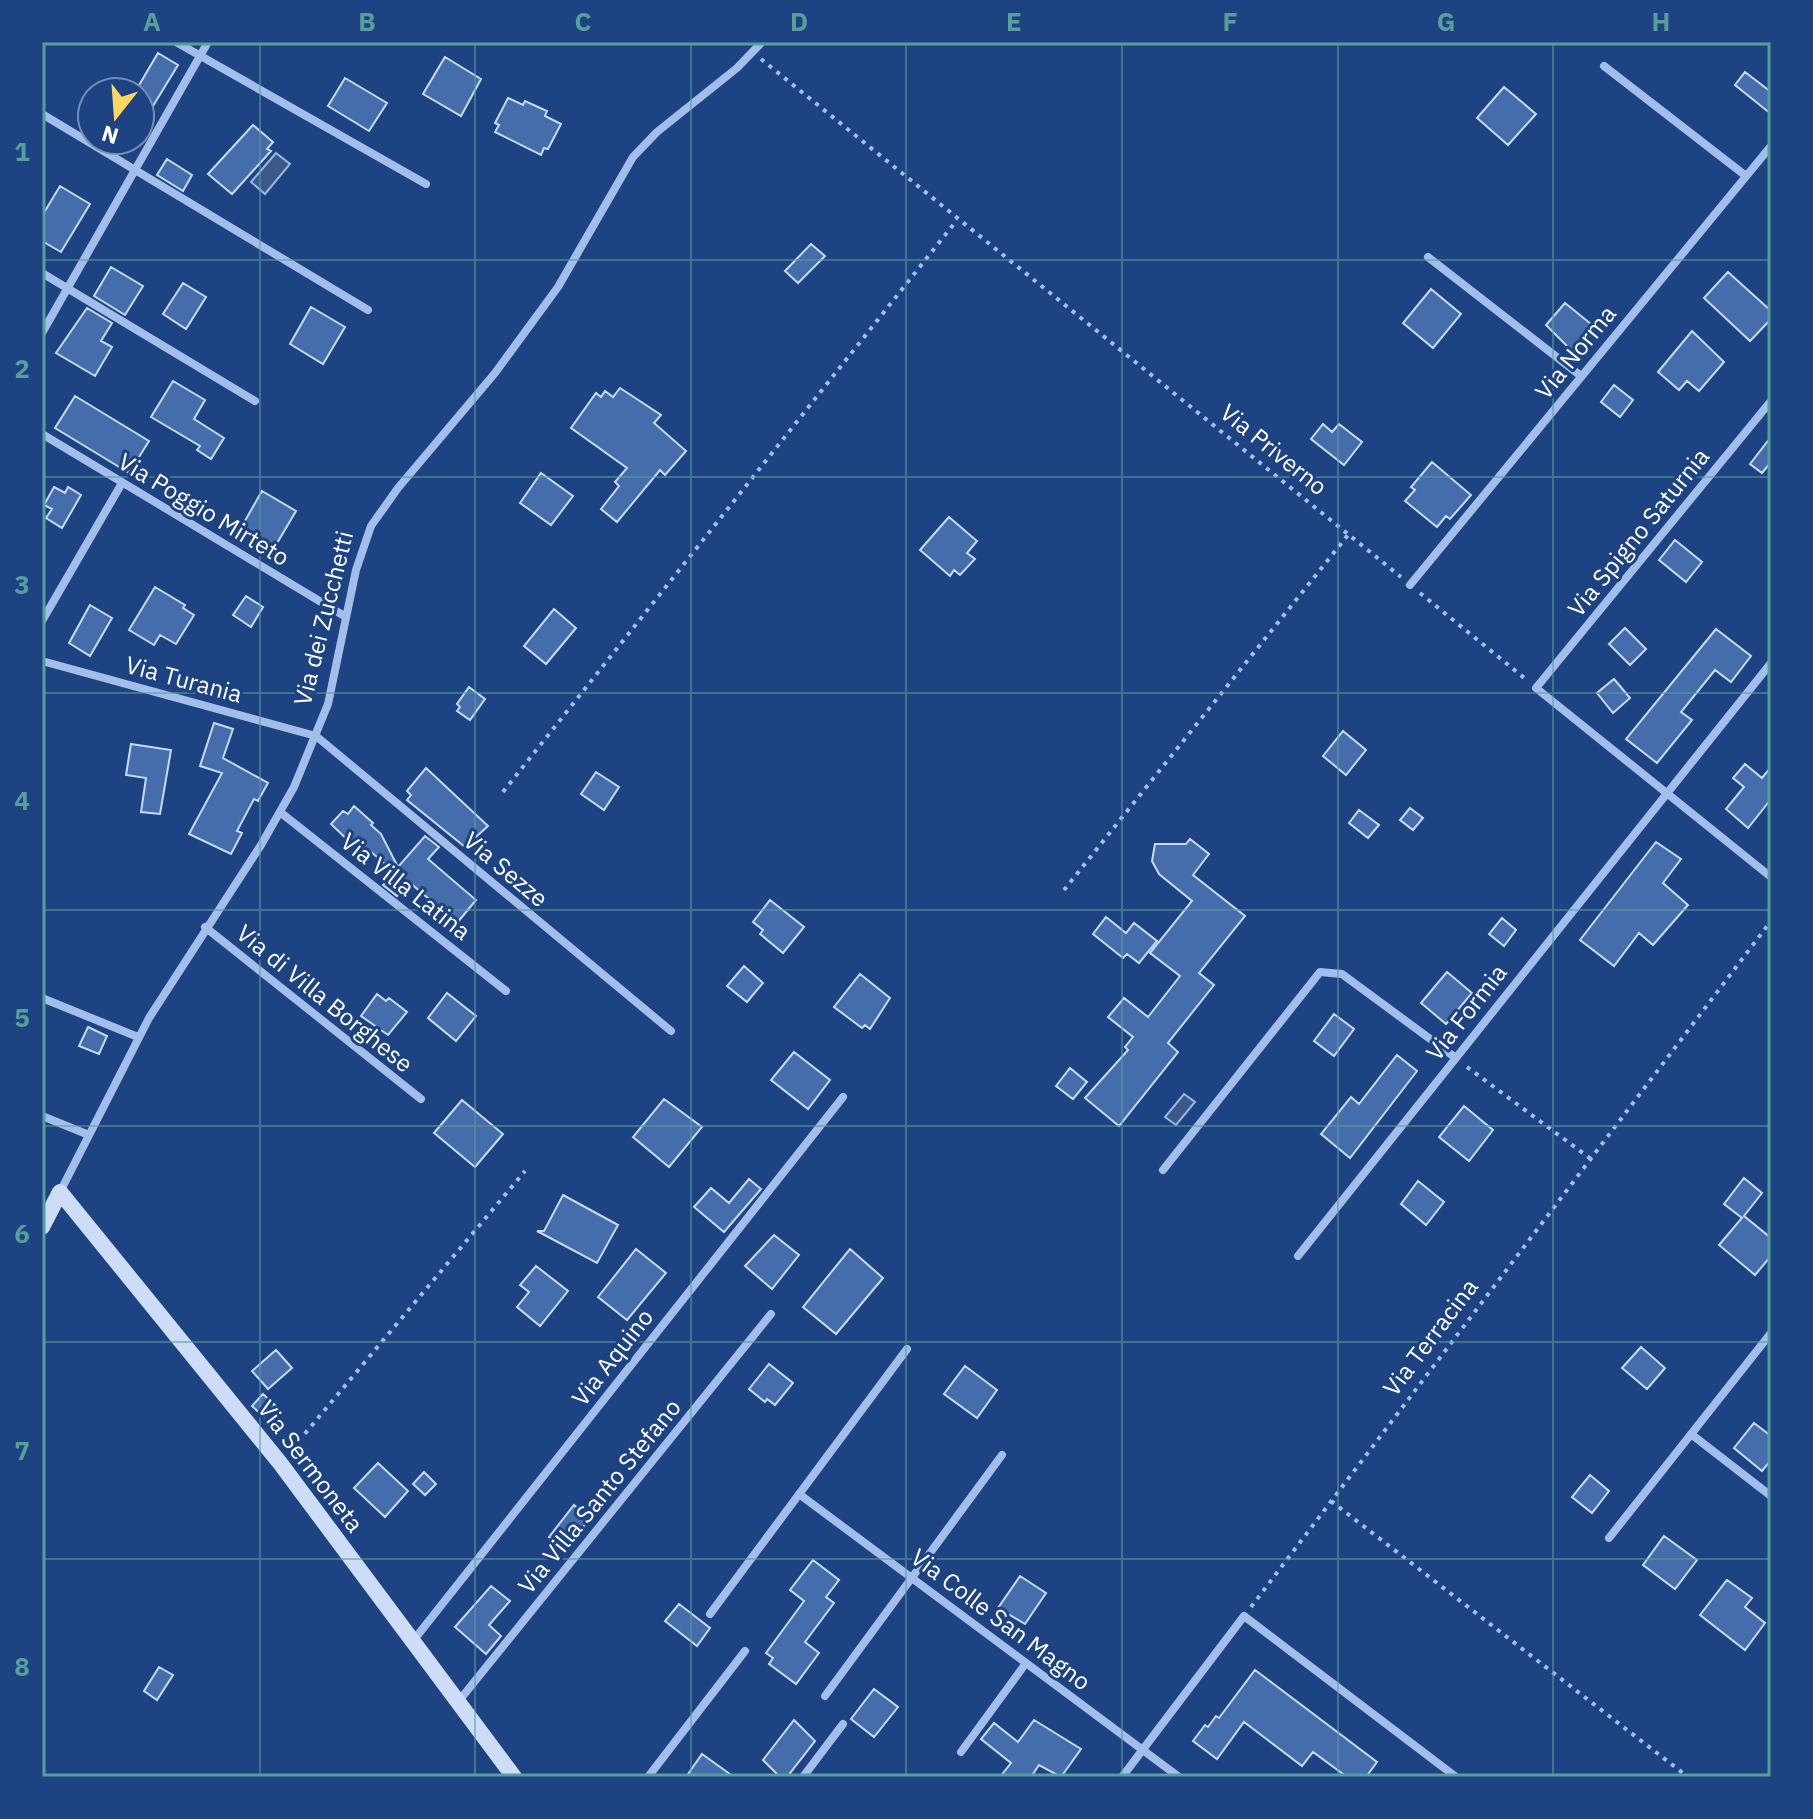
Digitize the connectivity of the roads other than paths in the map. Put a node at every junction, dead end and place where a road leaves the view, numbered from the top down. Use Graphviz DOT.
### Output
graph roads {
  1 [pos="176,42"];
  2 [pos="208,42"];
  3 [pos="762,42"];
  4 [pos="200,56"];
  5 [pos="1604,66"];
  6 [pos="42,114"];
  7 [pos="1771,146"];
  8 [pos="135,170"];
  9 [pos="1746,176"];
  10 [pos="426,184"];
  11 [pos="1428,257"];
  12 [pos="42,273"];
  13 [pos="67,288"];
  14 [pos="368,310"];
  15 [pos="42,333"];
  16 [pos="1581,376"];
  17 [pos="255,401"];
  18 [pos="1771,401"];
  19 [pos="42,434"];
  20 [pos="122,483"];
  21 [pos="1410,585"];
  22 [pos="346,617"];
  23 [pos="42,621"];
  24 [pos="42,661"];
  25 [pos="1771,663"];
  26 [pos="316,736"];
  27 [pos="1665,792"];
  28 [pos="280,812"];
  29 [pos="1771,877"];
  30 [pos="205,927"];
  31 [pos="506,991"];
  32 [pos="42,998"];
  33 [pos="671,1031"];
  34 [pos="138,1037"];
  35 [pos="1456,1058"];
  36 [pos="843,1097"];
  37 [pos="421,1099"];
  38 [pos="42,1116"];
  39 [pos="89,1135"];
  40 [pos="1163,1170"];
  41 [pos="60,1192"];
  42 [pos="42,1227"];
  43 [pos="1298,1256"];
  44 [pos="771,1314"];
  45 [pos="1771,1333"];
  46 [pos="907,1349"];
  47 [pos="1691,1434"];
  48 [pos="1002,1455"];
  49 [pos="799,1494"];
  50 [pos="1771,1496"];
  51 [pos="1609,1538"];
  52 [pos="912,1578"];
  53 [pos="710,1614"];
  54 [pos="413,1641"];
  55 [pos="745,1651"];
  56 [pos="1026,1663"];
  57 [pos="825,1696"];
  58 [pos="458,1702"];
  59 [pos="843,1724"];
  60 [pos="1142,1750"];
  61 [pos="961,1752"];
  62 [pos="514,1777"];
  63 [pos="648,1777"];
  64 [pos="803,1777"];
  65 [pos="1122,1777"];
  66 [pos="1179,1777"];
  67 [pos="1456,1777"];
  1 -- 4 [label="street"];
  2 -- 4 [label="street"];
  3 -- 22 [label="street, Via dei Zucchetti"];
  4 -- 8 [label="street"];
  4 -- 10 [label="street"];
  5 -- 9 [label="street"];
  6 -- 8 [label="street"];
  7 -- 9 [label="street, Via Norma"];
  8 -- 13 [label="street"];
  8 -- 14 [label="street"];
  9 -- 16 [label="street, Via Norma"];
  11 -- 16 [label="street"];
  12 -- 13 [label="street"];
  13 -- 15 [label="street"];
  13 -- 17 [label="street"];
  16 -- 21 [label="street, Via Norma"];
  18 -- 27 [label="street, Via Spigno Saturnia"];
  19 -- 20 [label="street, Via Poggio Mirteto"];
  20 -- 22 [label="street, Via Poggio Mirteto"];
  20 -- 23 [label="street"];
  22 -- 26 [label="street, Via dei Zucchetti"];
  24 -- 26 [label="street, Via Turania"];
  25 -- 27 [label="street, Via Formia"];
  26 -- 28 [label="street, Via dei Zucchetti"];
  26 -- 33 [label="street, Via Sezze"];
  27 -- 29 [label="street"];
  27 -- 35 [label="street, Via Formia"];
  28 -- 30 [label="street, Via dei Zucchetti"];
  28 -- 31 [label="street, Via Villa Latina"];
  30 -- 34 [label="street, Via dei Zucchetti"];
  30 -- 37 [label="street, Via di Villa Borghese"];
  32 -- 34 [label="street"];
  34 -- 39 [label="street, Via dei Zucchetti"];
  35 -- 40 [label="street"];
  35 -- 43 [label="street, Via Formia"];
  36 -- 54 [label="street, Via Aquino"];
  38 -- 39 [label="street"];
  39 -- 41 [label="street, Via dei Zucchetti"];
  41 -- 42 [label="street, Via dei Zucchetti"];
  41 -- 54 [label="street, Via Sermoneta"];
  44 -- 58 [label="street, Via Villa Santo Stefano"];
  45 -- 47 [label="street"];
  46 -- 49 [label="street"];
  47 -- 50 [label="street"];
  47 -- 51 [label="street"];
  48 -- 52 [label="street"];
  49 -- 52 [label="street, Via Colle San Magno"];
  49 -- 53 [label="street"];
  52 -- 56 [label="street, Via Colle San Magno"];
  52 -- 57 [label="street"];
  54 -- 58 [label="street, Via Sermoneta"];
  55 -- 63 [label="street"];
  56 -- 60 [label="street, Via Colle San Magno"];
  56 -- 61 [label="street"];
  58 -- 62 [label="street, Via Sermoneta"];
  59 -- 64 [label="street"];
  60 -- 65 [label="street"];
  60 -- 66 [label="street, Via Colle San Magno"];
  60 -- 67 [label="street"];
}
